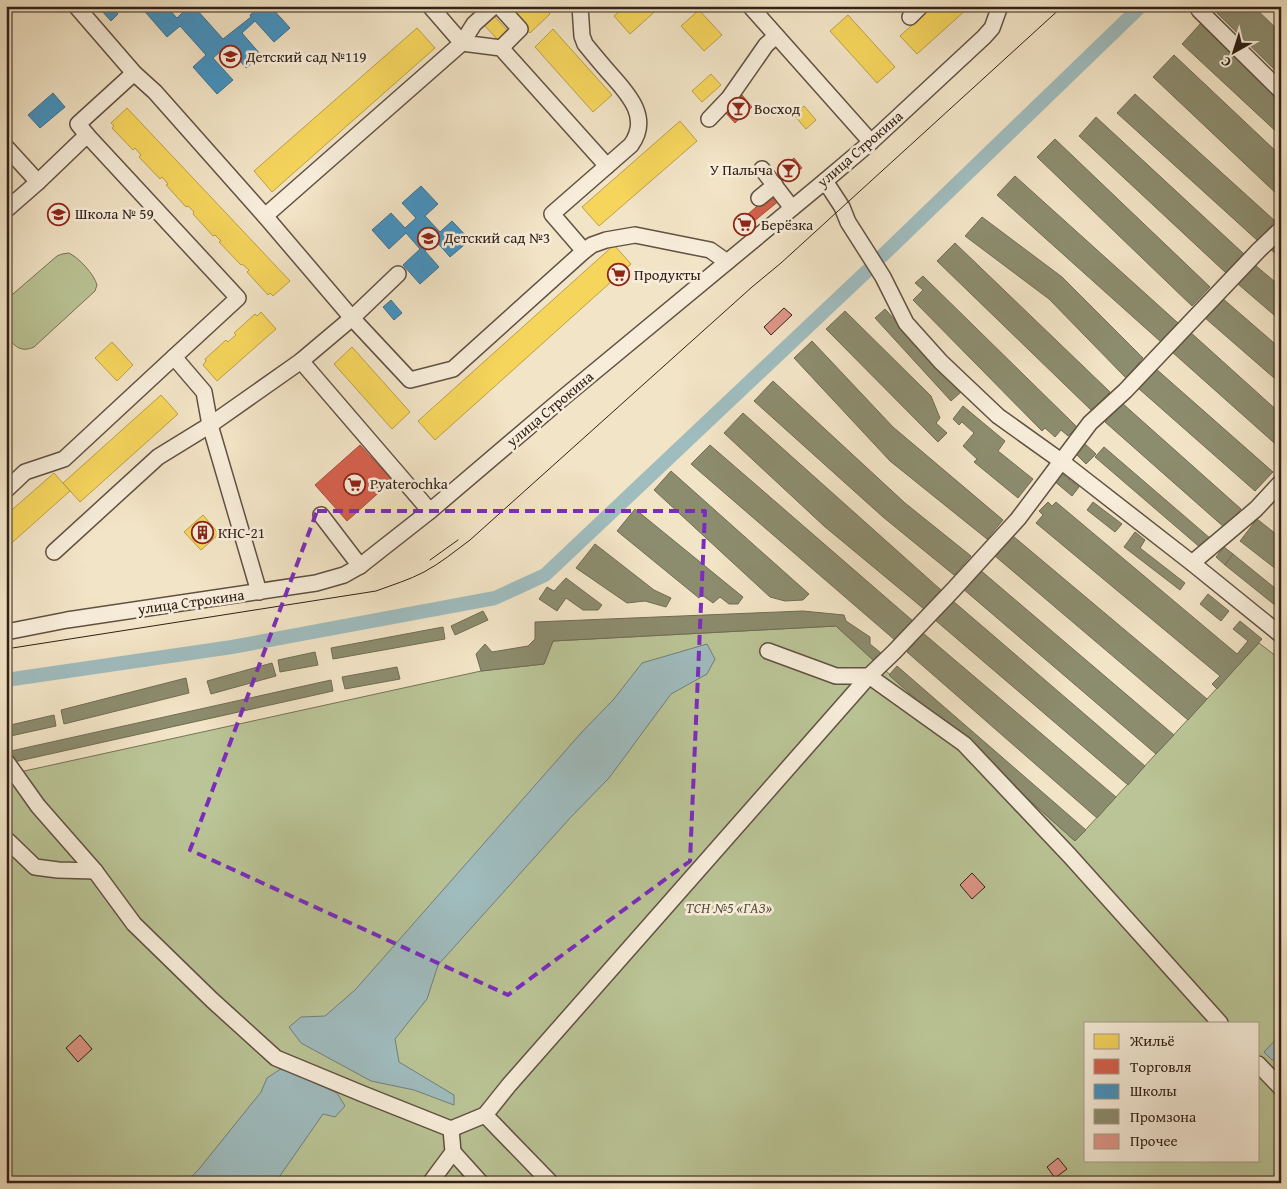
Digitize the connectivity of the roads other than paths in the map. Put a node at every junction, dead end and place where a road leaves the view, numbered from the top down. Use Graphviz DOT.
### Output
graph roads {
  1 [pos="76,6"];
  2 [pos="430,6"];
  3 [pos="494,6"];
  4 [pos="499,6"];
  5 [pos="580,6"];
  6 [pos="750,6"];
  7 [pos="921,6"];
  8 [pos="1203,6"];
  9 [pos="996,9"];
  10 [pos="910,17"];
  11 [pos="776,36"];
  12 [pos="462,43"];
  13 [pos="501,48"];
  14 [pos="134,73"];
  15 [pos="1281,91"];
  16 [pos="709,119"];
  17 [pos="86,135"];
  18 [pos="871,142"];
  19 [pos="6,147"];
  20 [pos="607,166"];
  21 [pos="762,169"];
  22 [pos="825,181"];
  23 [pos="38,182"];
  24 [pos="775,185"];
  25 [pos="759,198"];
  26 [pos="792,208"];
  27 [pos="6,210"];
  28 [pos="265,216"];
  29 [pos="1281,229"];
  30 [pos="584,251"];
  31 [pos="727,262"];
  32 [pos="398,274"];
  33 [pos="352,318"];
  34 [pos="174,357"];
  35 [pos="301,361"];
  36 [pos="210,425"];
  37 [pos="1061,461"];
  38 [pos="1281,482"];
  39 [pos="6,490"];
  40 [pos="430,511"];
  41 [pos="321,515"];
  42 [pos="54,552"];
  43 [pos="1192,563"];
  44 [pos="360,566"];
  45 [pos="259,592"];
  46 [pos="6,632"];
  47 [pos="1281,635"];
  48 [pos="768,651"];
  49 [pos="869,676"];
  50 [pos="6,761"];
  51 [pos="6,840"];
  52 [pos="95,871"];
  53 [pos="1219,1022"];
  54 [pos="1260,1066"];
  55 [pos="1281,1088"];
  56 [pos="485,1115"];
  57 [pos="451,1129"];
  58 [pos="453,1152"];
  59 [pos="430,1183"];
  60 [pos="482,1183"];
  61 [pos="551,1183"];
  1 -- 14 [label="street"];
  2 -- 12 [label="street"];
  3 -- 12 [label="street"];
  4 -- 13 [label="street"];
  5 -- 20 [label="street"];
  6 -- 11 [label="street"];
  7 -- 10 [label="street"];
  8 -- 15 [label="street"];
  9 -- 18 [label="street, улица Строкина"];
  11 -- 16 [label="street"];
  11 -- 18 [label="street"];
  12 -- 13 [label="street"];
  12 -- 28 [label="street"];
  13 -- 20 [label="street"];
  14 -- 17 [label="street"];
  14 -- 28 [label="street"];
  17 -- 23 [label="street"];
  17 -- 34 [label="street"];
  18 -- 22 [label="street, улица Строкина"];
  19 -- 23 [label="street"];
  20 -- 30 [label="street"];
  21 -- 24 [label="street"];
  22 -- 26 [label="street, улица Строкина"];
  22 -- 37 [label="street"];
  23 -- 27 [label="street"];
  24 -- 25 [label="street"];
  24 -- 26 [label="street"];
  26 -- 31 [label="street, улица Строкина"];
  28 -- 33 [label="street"];
  29 -- 37 [label="street"];
  30 -- 31 [label="street"];
  30 -- 33 [label="street"];
  31 -- 40 [label="street, улица Строкина"];
  32 -- 33 [label="street"];
  33 -- 35 [label="street"];
  34 -- 36 [label="street"];
  34 -- 39 [label="street"];
  35 -- 36 [label="street"];
  35 -- 40 [label="street"];
  36 -- 42 [label="street"];
  36 -- 45 [label="street"];
  37 -- 43 [label="street"];
  37 -- 49 [label="street"];
  38 -- 43 [label="street"];
  40 -- 44 [label="street, улица Строкина"];
  41 -- 44 [label="street"];
  43 -- 47 [label="street"];
  44 -- 45 [label="street, улица Строкина"];
  45 -- 46 [label="street, улица Строкина"];
  48 -- 49 [label="street"];
  49 -- 53 [label="street"];
  49 -- 56 [label="street"];
  50 -- 52 [label="street"];
  51 -- 52 [label="street"];
  52 -- 57 [label="street"];
  54 -- 55 [label="street"];
  56 -- 57 [label="street"];
  56 -- 61 [label="street"];
  57 -- 58 [label="street"];
  58 -- 59 [label="street"];
  58 -- 60 [label="street"];
}
